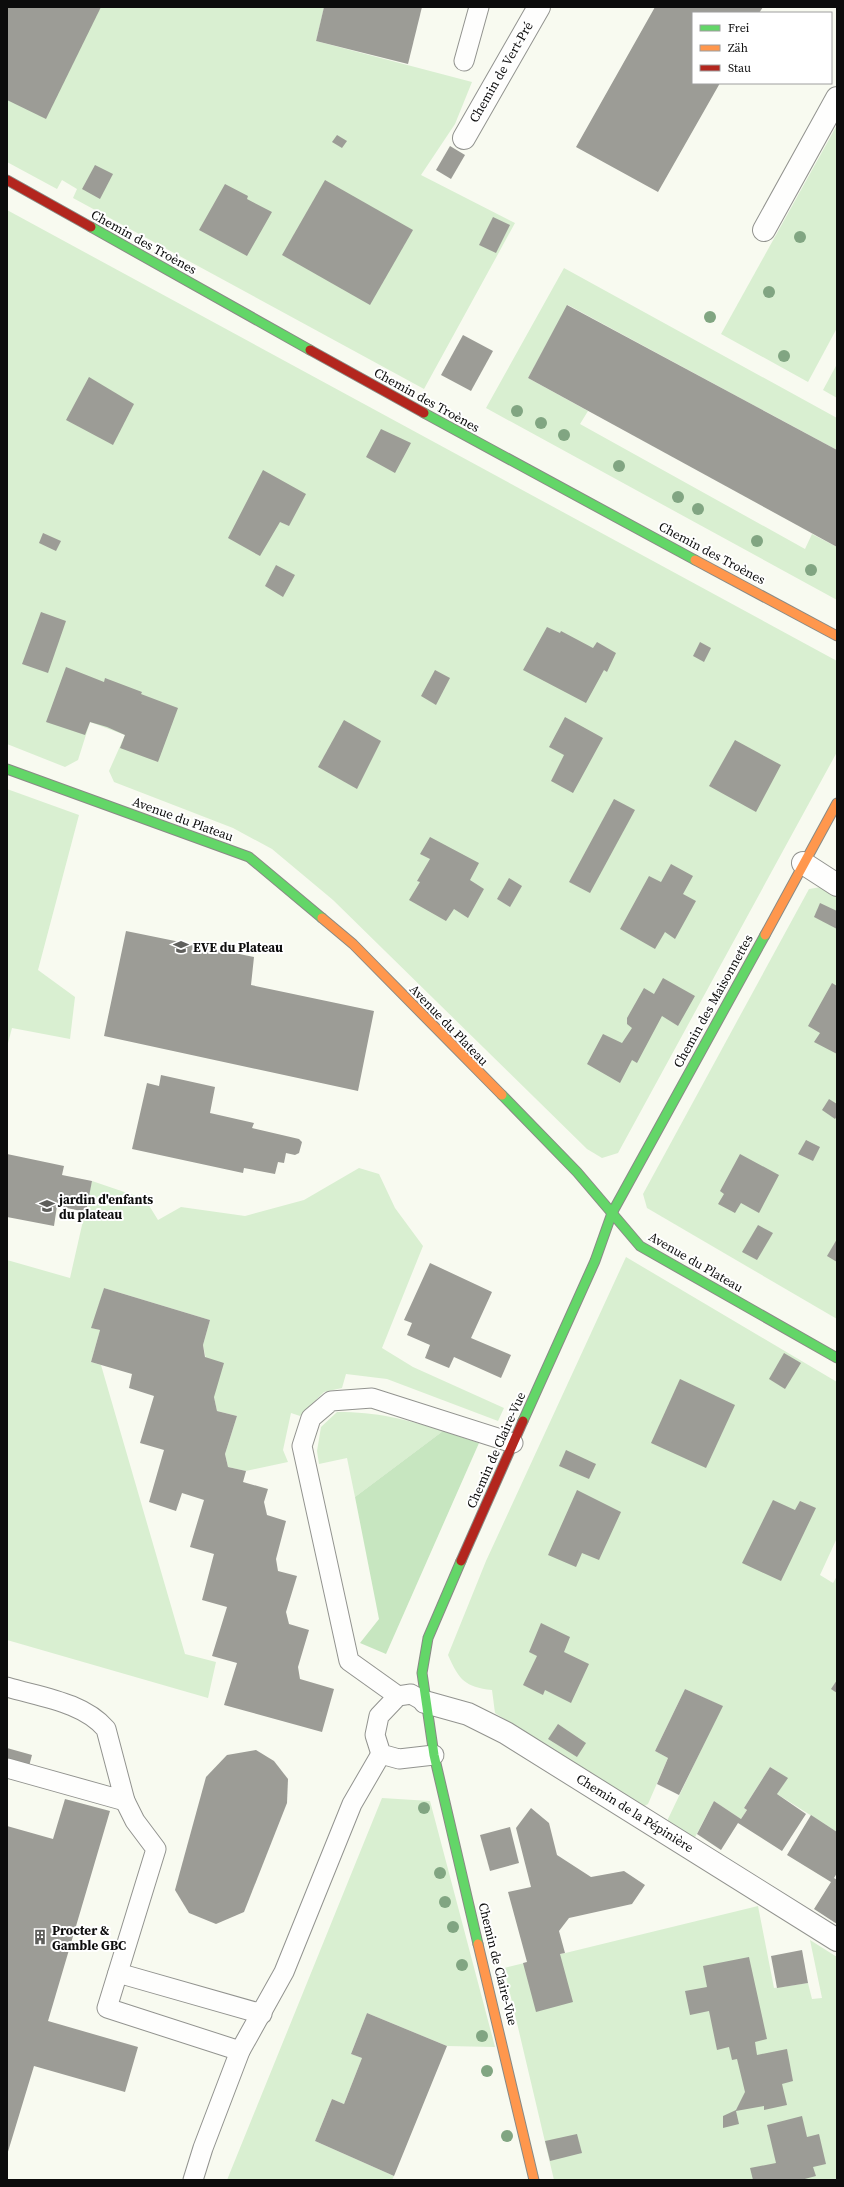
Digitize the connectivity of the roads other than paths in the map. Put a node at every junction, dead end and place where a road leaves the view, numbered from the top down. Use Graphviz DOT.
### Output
graph roads {
  1 [pos="479,7"];
  2 [pos="539,7"];
  3 [pos="464,61"];
  4 [pos="837,98"];
  5 [pos="464,138"];
  6 [pos="7,180"];
  7 [pos="764,230"];
  8 [pos="837,636"];
  9 [pos="7,769"];
  10 [pos="837,803"];
  11 [pos="803,863"];
  12 [pos="837,885"];
  13 [pos="612,1213"];
  14 [pos="837,1358"];
  15 [pos="513,1443"];
  16 [pos="7,1687"];
  17 [pos="398,1696"];
  18 [pos="425,1702"];
  19 [pos="381,1754"];
  20 [pos="434,1755"];
  21 [pos="7,1768"];
  22 [pos="125,1801"];
  23 [pos="837,1940"];
  24 [pos="118,1973"];
  25 [pos="262,2014"];
  26 [pos="240,2051"];
  27 [pos="193,2180"];
  28 [pos="534,2180"];
  1 -- 3 [label="lane"];
  2 -- 5 [label="street, Chemin de Vert-Pré"];
  4 -- 7 [label="street"];
  6 -- 8 [label="street, Chemin des Troènes"];
  9 -- 13 [label="street, Avenue du Plateau"];
  10 -- 11 [label="street, Chemin des Maisonnettes"];
  11 -- 12 [label="street"];
  11 -- 13 [label="street, Chemin des Maisonnettes"];
  13 -- 14 [label="street, Avenue du Plateau"];
  13 -- 15 [label="street, Chemin de Claire-Vue"];
  15 -- 17 [label="lane"];
  15 -- 18 [label="street, Chemin de Claire-Vue"];
  16 -- 22 [label="lane"];
  17 -- 18 [label="lane"];
  17 -- 19 [label="lane"];
  18 -- 20 [label="street"];
  18 -- 23 [label="street, Chemin de la Pépinière"];
  19 -- 20 [label="lane"];
  19 -- 25 [label="lane"];
  20 -- 28 [label="street, Chemin de Claire-Vue"];
  21 -- 22 [label="lane"];
  22 -- 24 [label="lane"];
  24 -- 25 [label="lane"];
  24 -- 26 [label="lane"];
  25 -- 26 [label="lane"];
  26 -- 27 [label="lane"];
}
